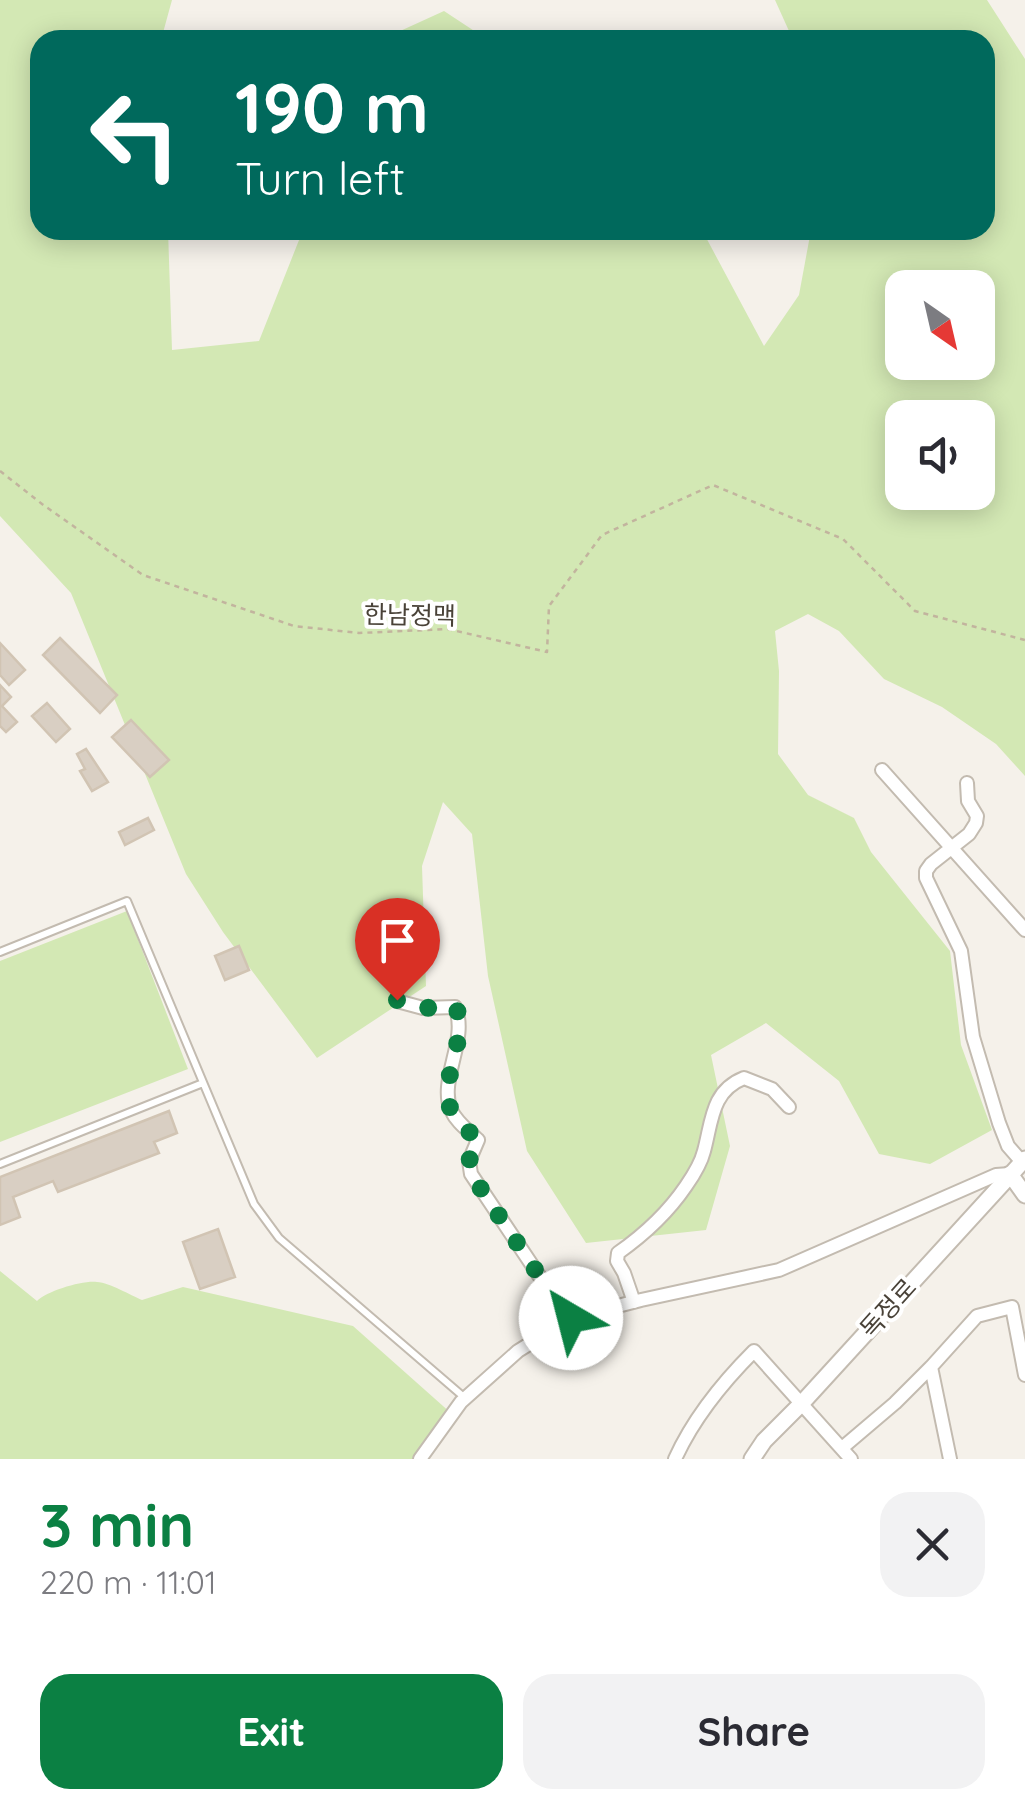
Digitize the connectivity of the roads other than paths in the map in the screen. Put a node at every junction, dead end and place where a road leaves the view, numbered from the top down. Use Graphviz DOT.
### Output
graph roads {
  1 [pos="882,770"];
  2 [pos="966,783"];
  3 [pos="952,848"];
  4 [pos="1025,930"];
  5 [pos="0,952"];
  6 [pos="397,1000"];
  7 [pos="203,1083"];
  8 [pos="789,1107"];
  9 [pos="1024,1160"];
  10 [pos="0,1164"];
  11 [pos="1010,1174"];
  12 [pos="1025,1195"];
  13 [pos="634,1302"];
  14 [pos="574,1317"];
  15 [pos="931,1368"];
  16 [pos="1025,1375"];
  17 [pos="466,1398"];
  18 [pos="802,1402"];
  19 [pos="846,1454"];
  20 [pos="420,1459"];
  21 [pos="675,1459"];
  22 [pos="752,1459"];
  23 [pos="950,1459"];
  1 -- 3 [label="street"];
  2 -- 3 [label="street"];
  3 -- 4 [label="street"];
  3 -- 9 [label="street"];
  5 -- 7 [label="lane"];
  6 -- 14 [label="street"];
  7 -- 10 [label="lane"];
  7 -- 17 [label="lane"];
  8 -- 13 [label="street"];
  9 -- 11 [label="street, 독정로"];
  11 -- 12 [label="street"];
  11 -- 13 [label="street"];
  11 -- 18 [label="street, 독정로"];
  13 -- 14 [label="street"];
  14 -- 17 [label="street"];
  15 -- 16 [label="street"];
  15 -- 19 [label="street"];
  15 -- 23 [label="street"];
  17 -- 20 [label="street"];
  18 -- 19 [label="street"];
  18 -- 21 [label="street"];
  18 -- 22 [label="street, 독정로"];
}
